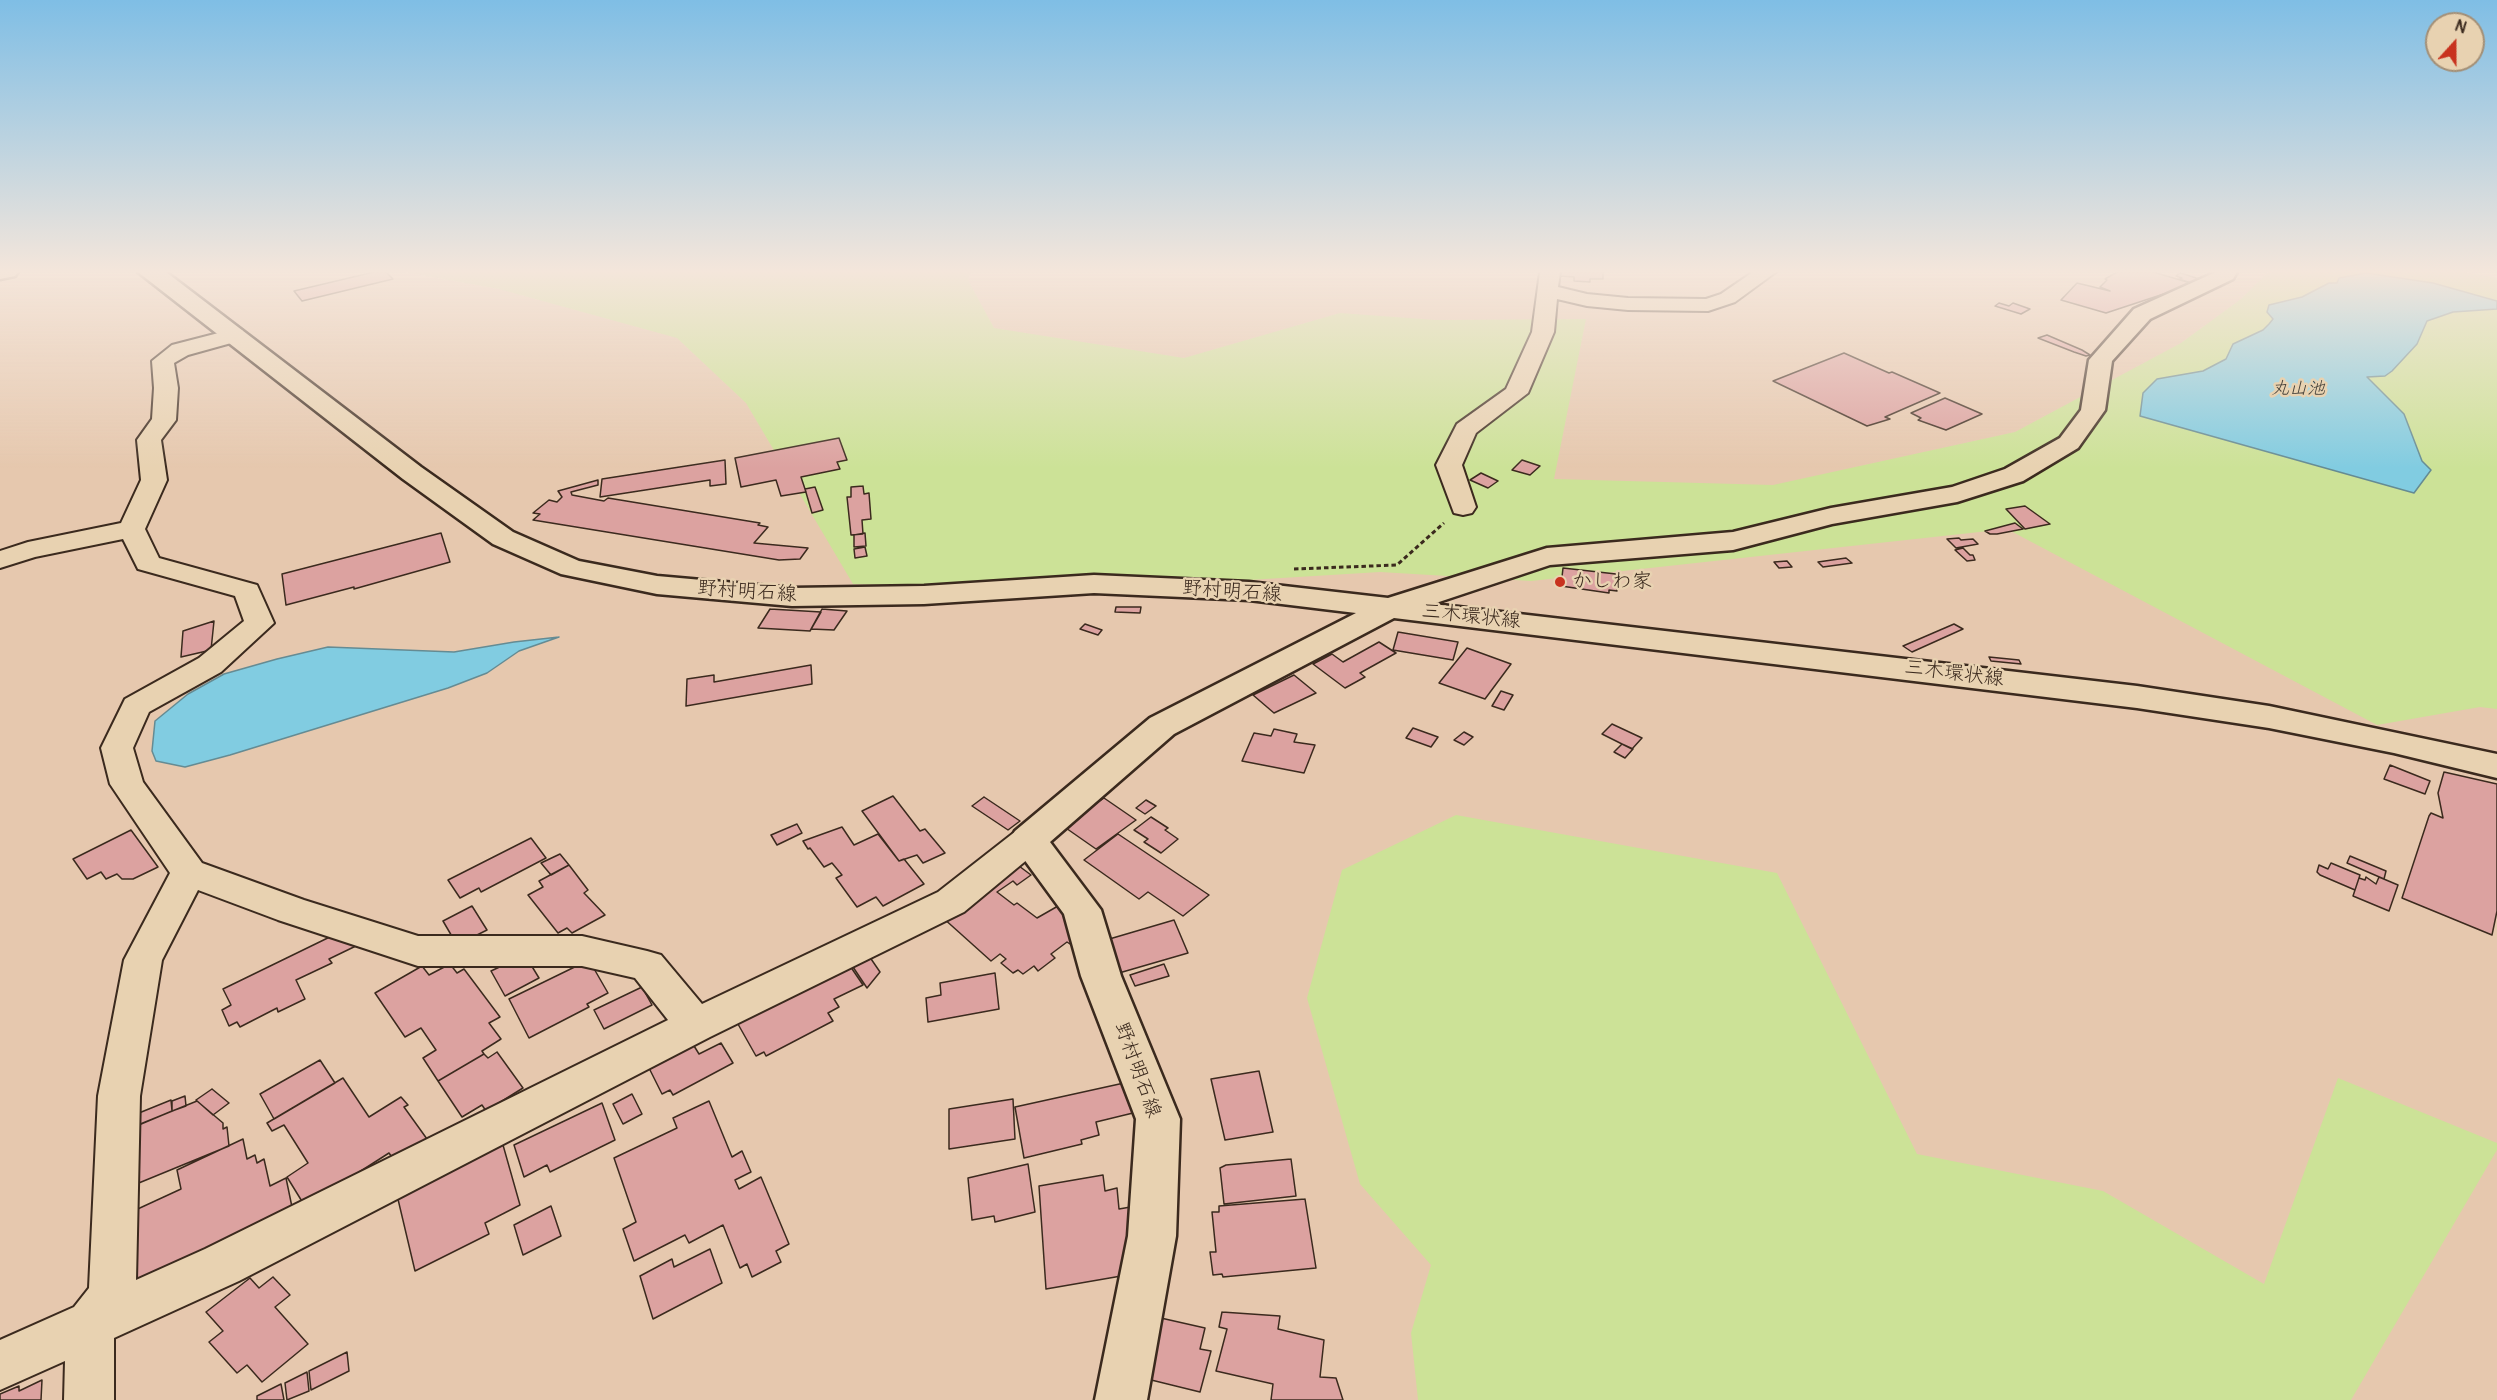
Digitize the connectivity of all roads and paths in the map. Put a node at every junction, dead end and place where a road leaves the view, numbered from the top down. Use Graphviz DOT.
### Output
graph roads {
  1 [pos="226,337"];
  2 [pos="237,337"];
  3 [pos="1540,337"];
  4 [pos="2121,337"];
  5 [pos="1463,507"];
  6 [pos="132,529"];
  7 [pos="0,561"];
  8 [pos="1290,569"];
  9 [pos="1389,608"];
  10 [pos="2497,766"];
  11 [pos="1028,840"];
  12 [pos="189,872"];
  13 [pos="696,1025"];
  14 [pos="90,1326"];
  15 [pos="0,1365"];
  16 [pos="89,1400"];
  17 [pos="1121,1400"];
  1 -- 6 [label="street"];
  2 -- 9 [label="main road, 野村明石線"];
  3 -- 5 [label="street"];
  4 -- 9 [label="main road, 三木環状線"];
  5 -- 8 [label="path"];
  6 -- 7 [label="street"];
  6 -- 12 [label="street"];
  9 -- 10 [label="main road, 三木環状線"];
  9 -- 11 [label="main road"];
  11 -- 13 [label="street"];
  11 -- 17 [label="main road, 野村明石線"];
  12 -- 13 [label="street"];
  12 -- 14 [label="street"];
  13 -- 14 [label="street"];
  14 -- 15 [label="street"];
  14 -- 16 [label="street"];
}
